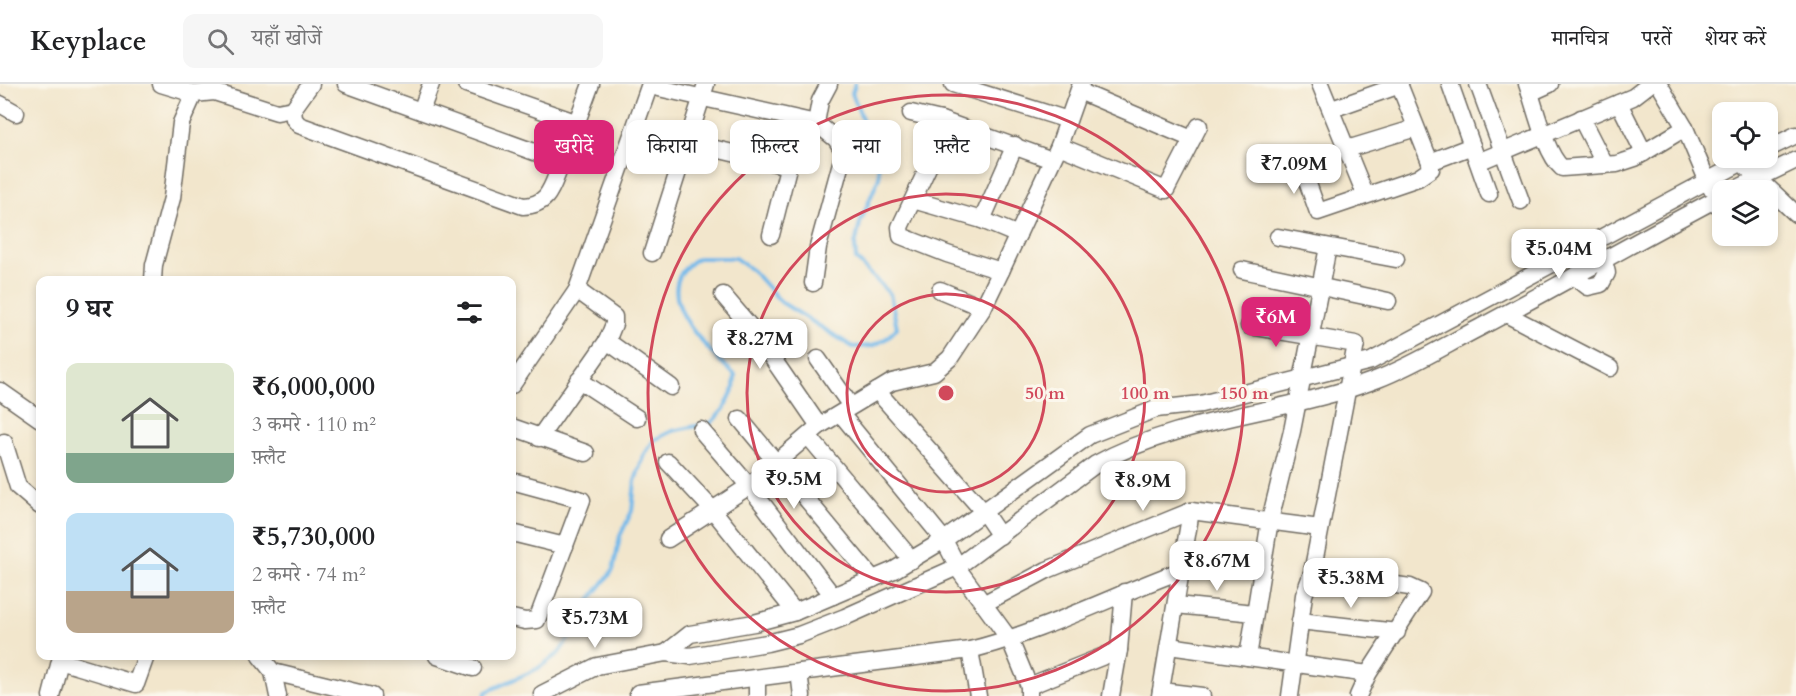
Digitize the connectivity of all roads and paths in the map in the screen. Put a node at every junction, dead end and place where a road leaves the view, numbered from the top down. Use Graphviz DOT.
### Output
graph roads {
  1 [pos="161,84"];
  2 [pos="311,84"];
  3 [pos="346,84"];
  4 [pos="397,84"];
  5 [pos="431,84"];
  6 [pos="466,84"];
  7 [pos="591,84"];
  8 [pos="829,84"];
  9 [pos="953,84"];
  10 [pos="1320,84"];
  11 [pos="1400,84"];
  12 [pos="1450,84"];
  13 [pos="1478,84"];
  14 [pos="1550,84"];
  15 [pos="1650,84"];
  16 [pos="1659,84"];
  17 [pos="650,85"];
  18 [pos="1080,87"];
  19 [pos="1529,88"];
  20 [pos="703,92"];
  21 [pos="194,94"];
  22 [pos="390,100"];
  23 [pos="1619,103"];
  24 [pos="0,104"];
  25 [pos="292,109"];
  26 [pos="1332,109"];
  27 [pos="421,111"];
  28 [pos="16,113"];
  29 [pos="911,113"];
  30 [pos="1581,118"];
  31 [pos="569,120"];
  32 [pos="579,120"];
  33 [pos="693,120"];
  34 [pos="804,120"];
  35 [pos="809,120"];
  36 [pos="941,120"];
  37 [pos="1068,120"];
  38 [pos="1416,128"];
  39 [pos="1685,128"];
  40 [pos="820,129"];
  41 [pos="1544,133"];
  42 [pos="1796,135"];
  43 [pos="990,137"];
  44 [pos="1778,144"];
  45 [pos="1015,145"];
  46 [pos="1472,146"];
  47 [pos="1347,149"];
  48 [pos="534,152"];
  49 [pos="1503,152"];
  50 [pos="1056,153"];
  51 [pos="1644,153"];
  52 [pos="1796,160"];
  53 [pos="1430,162"];
  54 [pos="1478,162"];
  55 [pos="1605,165"];
  56 [pos="1302,166"];
  57 [pos="1730,168"];
  58 [pos="1751,168"];
  59 [pos="557,174"];
  60 [pos="676,174"];
  61 [pos="786,174"];
  62 [pos="925,174"];
  63 [pos="1758,179"];
  64 [pos="1706,180"];
  65 [pos="1712,188"];
  66 [pos="1365,194"];
  67 [pos="1489,194"];
  68 [pos="914,200"];
  69 [pos="1521,201"];
  70 [pos="1712,202"];
  71 [pos="1796,214"];
  72 [pos="982,220"];
  73 [pos="771,235"];
  74 [pos="1018,235"];
  75 [pos="1278,237"];
  76 [pos="1328,247"];
  77 [pos="652,253"];
  78 [pos="1396,260"];
  79 [pos="1242,270"];
  80 [pos="1001,272"];
  81 [pos="153,276"];
  82 [pos="1528,278"];
  83 [pos="813,283"];
  84 [pos="1319,287"];
  85 [pos="577,290"];
  86 [pos="940,290"];
  87 [pos="723,295"];
  88 [pos="1537,297"];
  89 [pos="1388,301"];
  90 [pos="983,308"];
  91 [pos="1506,314"];
  92 [pos="1249,326"];
  93 [pos="1433,329"];
  94 [pos="1310,336"];
  95 [pos="607,341"];
  96 [pos="1442,347"];
  97 [pos="818,359"];
  98 [pos="1352,367"];
  99 [pos="1610,368"];
  100 [pos="1302,377"];
  101 [pos="516,379"];
  102 [pos="579,380"];
  103 [pos="671,387"];
  104 [pos="1347,389"];
  105 [pos="0,391"];
  106 [pos="877,391"];
  107 [pos="1297,403"];
  108 [pos="36,410"];
  109 [pos="846,410"];
  110 [pos="637,418"];
  111 [pos="740,419"];
  112 [pos="516,429"];
  113 [pos="701,430"];
  114 [pos="814,432"];
  115 [pos="539,438"];
  116 [pos="1,444"];
  117 [pos="586,453"];
  118 [pos="668,462"];
  119 [pos="778,462"];
  120 [pos="516,483"];
  121 [pos="749,486"];
  122 [pos="36,503"];
  123 [pos="712,509"];
  124 [pos="983,511"];
  125 [pos="1191,511"];
  126 [pos="1270,520"];
  127 [pos="1320,528"];
  128 [pos="1000,536"];
  129 [pos="516,537"];
  130 [pos="668,538"];
  131 [pos="944,540"];
  132 [pos="565,546"];
  133 [pos="1184,554"];
  134 [pos="912,560"];
  135 [pos="1262,567"];
  136 [pos="1180,571"];
  137 [pos="1312,573"];
  138 [pos="962,575"];
  139 [pos="873,579"];
  140 [pos="1124,592"];
  141 [pos="833,596"];
  142 [pos="985,603"];
  143 [pos="1176,605"];
  144 [pos="795,612"];
  145 [pos="1254,613"];
  146 [pos="516,619"];
  147 [pos="1300,621"];
  148 [pos="1397,632"];
  149 [pos="1010,640"];
  150 [pos="1168,646"];
  151 [pos="970,650"];
  152 [pos="1119,650"];
  153 [pos="666,653"];
  154 [pos="1248,657"];
  155 [pos="145,660"];
  156 [pos="263,660"];
  157 [pos="449,660"];
  158 [pos="1295,664"];
  159 [pos="473,668"];
  160 [pos="273,672"];
  161 [pos="799,672"];
  162 [pos="1368,674"];
  163 [pos="757,678"];
  164 [pos="1029,691"];
  165 [pos="638,693"];
  166 [pos="1161,693"];
  167 [pos="542,694"];
  168 [pos="51,696"];
  169 [pos="278,696"];
  170 [pos="372,696"];
  171 [pos="757,696"];
  172 [pos="802,696"];
  173 [pos="978,696"];
  174 [pos="1111,696"];
  175 [pos="1202,696"];
  176 [pos="1290,696"];
  177 [pos="1358,696"];
  1 -- 21 [label="street"];
  2 -- 25 [label="street"];
  3 -- 22 [label="street"];
  4 -- 22 [label="street"];
  5 -- 27 [label="street"];
  6 -- 31 [label="street"];
  7 -- 32 [label="street"];
  8 -- 35 [label="street"];
  9 -- 37 [label="street"];
  10 -- 26 [label="street"];
  11 -- 26 [label="street"];
  11 -- 38 [label="street"];
  12 -- 46 [label="street"];
  13 -- 49 [label="street"];
  14 -- 19 [label="street"];
  15 -- 23 [label="street"];
  16 -- 39 [label="street"];
  17 -- 20 [label="street"];
  17 -- 85 [label="street"];
  18 -- 37 [label="street"];
  18 -- 50 [label="street"];
  19 -- 41 [label="street"];
  20 -- 33 [label="street"];
  20 -- 34 [label="street"];
  21 -- 25 [label="street"];
  21 -- 81 [label="street"];
  22 -- 27 [label="street"];
  23 -- 30 [label="street"];
  23 -- 51 [label="street"];
  24 -- 28 [label="street"];
  25 -- 59 [label="street"];
  26 -- 47 [label="street"];
  27 -- 48 [label="street"];
  29 -- 36 [label="street"];
  30 -- 41 [label="street"];
  30 -- 55 [label="street"];
  37 -- 50 [label="street"];
  38 -- 47 [label="street"];
  38 -- 53 [label="street"];
  39 -- 51 [label="street"];
  39 -- 64 [label="street"];
  40 -- 83 [label="street"];
  41 -- 49 [label="street"];
  41 -- 55 [label="street"];
  42 -- 44 [label="street"];
  43 -- 45 [label="street"];
  45 -- 50 [label="street"];
  45 -- 72 [label="street"];
  46 -- 53 [label="street"];
  46 -- 54 [label="street"];
  47 -- 66 [label="street"];
  49 -- 54 [label="street"];
  49 -- 69 [label="street"];
  50 -- 74 [label="street"];
  51 -- 55 [label="street"];
  52 -- 63 [label="street"];
  53 -- 66 [label="street"];
  54 -- 67 [label="street"];
  56 -- 66 [label="street"];
  57 -- 64 [label="street"];
  58 -- 63 [label="street"];
  60 -- 77 [label="street"];
  61 -- 73 [label="street"];
  62 -- 68 [label="street"];
  63 -- 71 [label="street"];
  64 -- 65 [label="street"];
  64 -- 82 [label="street"];
  68 -- 72 [label="street"];
  68 -- 80 [label="street"];
  70 -- 88 [label="street"];
  72 -- 74 [label="street"];
  74 -- 80 [label="street"];
  75 -- 76 [label="street"];
  76 -- 78 [label="street"];
  76 -- 84 [label="street"];
  79 -- 84 [label="street"];
  80 -- 90 [label="street"];
  82 -- 88 [label="street"];
  82 -- 93 [label="street"];
  84 -- 89 [label="street"];
  84 -- 94 [label="street"];
  85 -- 95 [label="street"];
  85 -- 101 [label="street"];
  86 -- 90 [label="street"];
  87 -- 114 [label="street"];
  88 -- 91 [label="street"];
  90 -- 106 [label="street"];
  91 -- 96 [label="street"];
  91 -- 99 [label="street"];
  92 -- 94 [label="street"];
  93 -- 96 [label="street"];
  93 -- 98 [label="street"];
  94 -- 98 [label="street"];
  94 -- 100 [label="street"];
  95 -- 102 [label="street"];
  95 -- 103 [label="street"];
  96 -- 104 [label="street"];
  97 -- 109 [label="street"];
  98 -- 100 [label="street"];
  98 -- 104 [label="street"];
  100 -- 107 [label="street"];
  100 -- 124 [label="street"];
  102 -- 110 [label="street"];
  102 -- 115 [label="street"];
  104 -- 107 [label="street"];
  104 -- 127 [label="street"];
  105 -- 108 [label="street"];
  106 -- 109 [label="street"];
  106 -- 124 [label="street"];
  107 -- 126 [label="street"];
  107 -- 128 [label="street"];
  109 -- 114 [label="street"];
  109 -- 131 [label="street"];
  111 -- 119 [label="street"];
  112 -- 115 [label="street"];
  113 -- 121 [label="street"];
  114 -- 119 [label="street"];
  114 -- 134 [label="street"];
  115 -- 117 [label="street"];
  116 -- 122 [label="street"];
  118 -- 123 [label="street"];
  119 -- 121 [label="street"];
  119 -- 139 [label="street"];
  120 -- 132 [label="street"];
  121 -- 123 [label="street"];
  121 -- 141 [label="street"];
  123 -- 130 [label="street"];
  123 -- 144 [label="street"];
  124 -- 128 [label="street"];
  124 -- 131 [label="street"];
  125 -- 126 [label="street"];
  125 -- 133 [label="street"];
  125 -- 142 [label="street"];
  126 -- 127 [label="street"];
  126 -- 135 [label="street"];
  127 -- 137 [label="street"];
  128 -- 138 [label="street"];
  129 -- 132 [label="street"];
  131 -- 134 [label="street"];
  131 -- 138 [label="street"];
  132 -- 146 [label="street"];
  133 -- 135 [label="street"];
  133 -- 136 [label="street"];
  134 -- 139 [label="street"];
  135 -- 145 [label="street"];
  136 -- 140 [label="street"];
  136 -- 143 [label="street"];
  137 -- 147 [label="street"];
  137 -- 148 [label="street"];
  138 -- 142 [label="street"];
  138 -- 153 [label="street"];
  139 -- 141 [label="street"];
  140 -- 149 [label="street"];
  140 -- 152 [label="street"];
  141 -- 144 [label="street"];
  142 -- 149 [label="street"];
  143 -- 145 [label="street"];
  143 -- 150 [label="street"];
  144 -- 153 [label="street"];
  145 -- 154 [label="street"];
  147 -- 148 [label="street"];
  147 -- 158 [label="street"];
  148 -- 162 [label="street"];
  149 -- 151 [label="street"];
  149 -- 164 [label="street"];
  150 -- 154 [label="street"];
  150 -- 166 [label="street"];
  151 -- 161 [label="street"];
  151 -- 173 [label="street"];
  152 -- 164 [label="street"];
  152 -- 174 [label="street"];
  153 -- 167 [label="street"];
  154 -- 158 [label="street"];
  155 -- 168 [label="street"];
  156 -- 160 [label="street"];
  157 -- 159 [label="street"];
  158 -- 162 [label="street"];
  158 -- 176 [label="street"];
  160 -- 169 [label="street"];
  160 -- 170 [label="street"];
  161 -- 163 [label="street"];
  161 -- 172 [label="street"];
  162 -- 177 [label="street"];
  163 -- 165 [label="street"];
  163 -- 171 [label="street"];
  166 -- 175 [label="street"];
}
